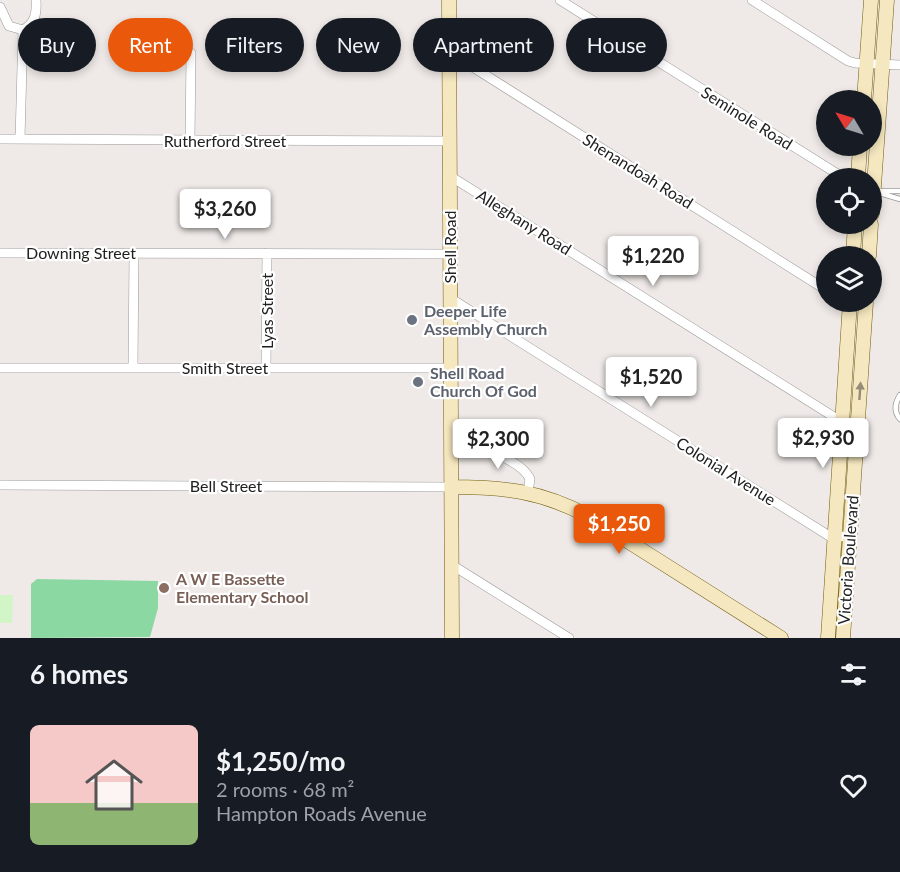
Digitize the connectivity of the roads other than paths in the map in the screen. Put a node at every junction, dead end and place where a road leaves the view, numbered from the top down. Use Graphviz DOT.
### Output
graph roads {
  1 [pos="36,0"];
  2 [pos="449,0"];
  3 [pos="560,0"];
  4 [pos="752,0"];
  5 [pos="871,0"];
  6 [pos="886,0"];
  7 [pos="0,8"];
  8 [pos="34,18"];
  9 [pos="449,18"];
  10 [pos="18,29"];
  11 [pos="866,64"];
  12 [pos="882,64"];
  13 [pos="900,65"];
  14 [pos="22,72"];
  15 [pos="191,72"];
  16 [pos="449,72"];
  17 [pos="481,72"];
  18 [pos="865,90"];
  19 [pos="0,139"];
  20 [pos="20,139"];
  21 [pos="190,140"];
  22 [pos="449,141"];
  23 [pos="828,168"];
  24 [pos="874,168"];
  25 [pos="450,176"];
  26 [pos="882,191"];
  27 [pos="900,191"];
  28 [pos="882,194"];
  29 [pos="900,199"];
  30 [pos="0,253"];
  31 [pos="134,253"];
  32 [pos="267,254"];
  33 [pos="450,254"];
  34 [pos="816,284"];
  35 [pos="450,298"];
  36 [pos="848,312"];
  37 [pos="865,312"];
  38 [pos="0,368"];
  39 [pos="133,368"];
  40 [pos="266,368"];
  41 [pos="450,368"];
  42 [pos="900,395"];
  43 [pos="900,419"];
  44 [pos="842,422"];
  45 [pos="473,447"];
  46 [pos="0,485"];
  47 [pos="451,487"];
  48 [pos="528,492"];
  49 [pos="850,534"];
  50 [pos="834,539"];
  51 [pos="452,565"];
  52 [pos="452,638"];
  53 [pos="569,638"];
  54 [pos="781,638"];
  55 [pos="828,638"];
  56 [pos="843,638"];
  1 -- 8 [label="street"];
  2 -- 9 [label="main road, Shell Road"];
  3 -- 23 [label="street, Seminole Road"];
  4 -- 11 [label="street"];
  5 -- 11 [label="main road"];
  6 -- 12 [label="main road"];
  7 -- 10 [label="street"];
  11 -- 12 [label="street"];
  11 -- 18 [label="main road"];
  12 -- 13 [label="street"];
  12 -- 24 [label="main road"];
  14 -- 20 [label="street"];
  15 -- 21 [label="street"];
  16 -- 22 [label="main road, Shell Road"];
  17 -- 34 [label="street, Shenandoah Road"];
  19 -- 20 [label="street, Rutherford Street"];
  20 -- 21 [label="street, Rutherford Street"];
  21 -- 22 [label="street, Rutherford Street"];
  22 -- 25 [label="main road, Shell Road"];
  25 -- 33 [label="main road, Shell Road"];
  25 -- 44 [label="street, Alleghany Road"];
  26 -- 27 [label="lane"];
  28 -- 29 [label="lane"];
  30 -- 31 [label="street, Downing Street"];
  31 -- 32 [label="street, Downing Street"];
  31 -- 39 [label="street"];
  32 -- 33 [label="street, Downing Street"];
  32 -- 40 [label="street, Lyas Street"];
  33 -- 35 [label="main road, Shell Road"];
  35 -- 41 [label="main road, Shell Road"];
  35 -- 50 [label="street, Colonial Avenue"];
  36 -- 44 [label="main road, Victoria Boulevard"];
  49 -- 37 [label="main road, Victoria Boulevard, one-way"];
  38 -- 39 [label="street, Smith Street"];
  39 -- 40 [label="street, Smith Street"];
  40 -- 41 [label="street, Smith Street"];
  41 -- 47 [label="main road, Shell Road"];
  42 -- 43 [label="lane"];
  44 -- 50 [label="main road, Victoria Boulevard"];
  45 -- 48 [label="street"];
  46 -- 47 [label="street, Bell Street"];
  47 -- 48 [label="main road"];
  47 -- 51 [label="main road, Shell Road"];
  48 -- 54 [label="main road"];
  49 -- 50 [label="street"];
  49 -- 56 [label="main road, Victoria Boulevard"];
  50 -- 55 [label="main road, Victoria Boulevard"];
  51 -- 52 [label="main road, Shell Road"];
  51 -- 53 [label="street"];
}
